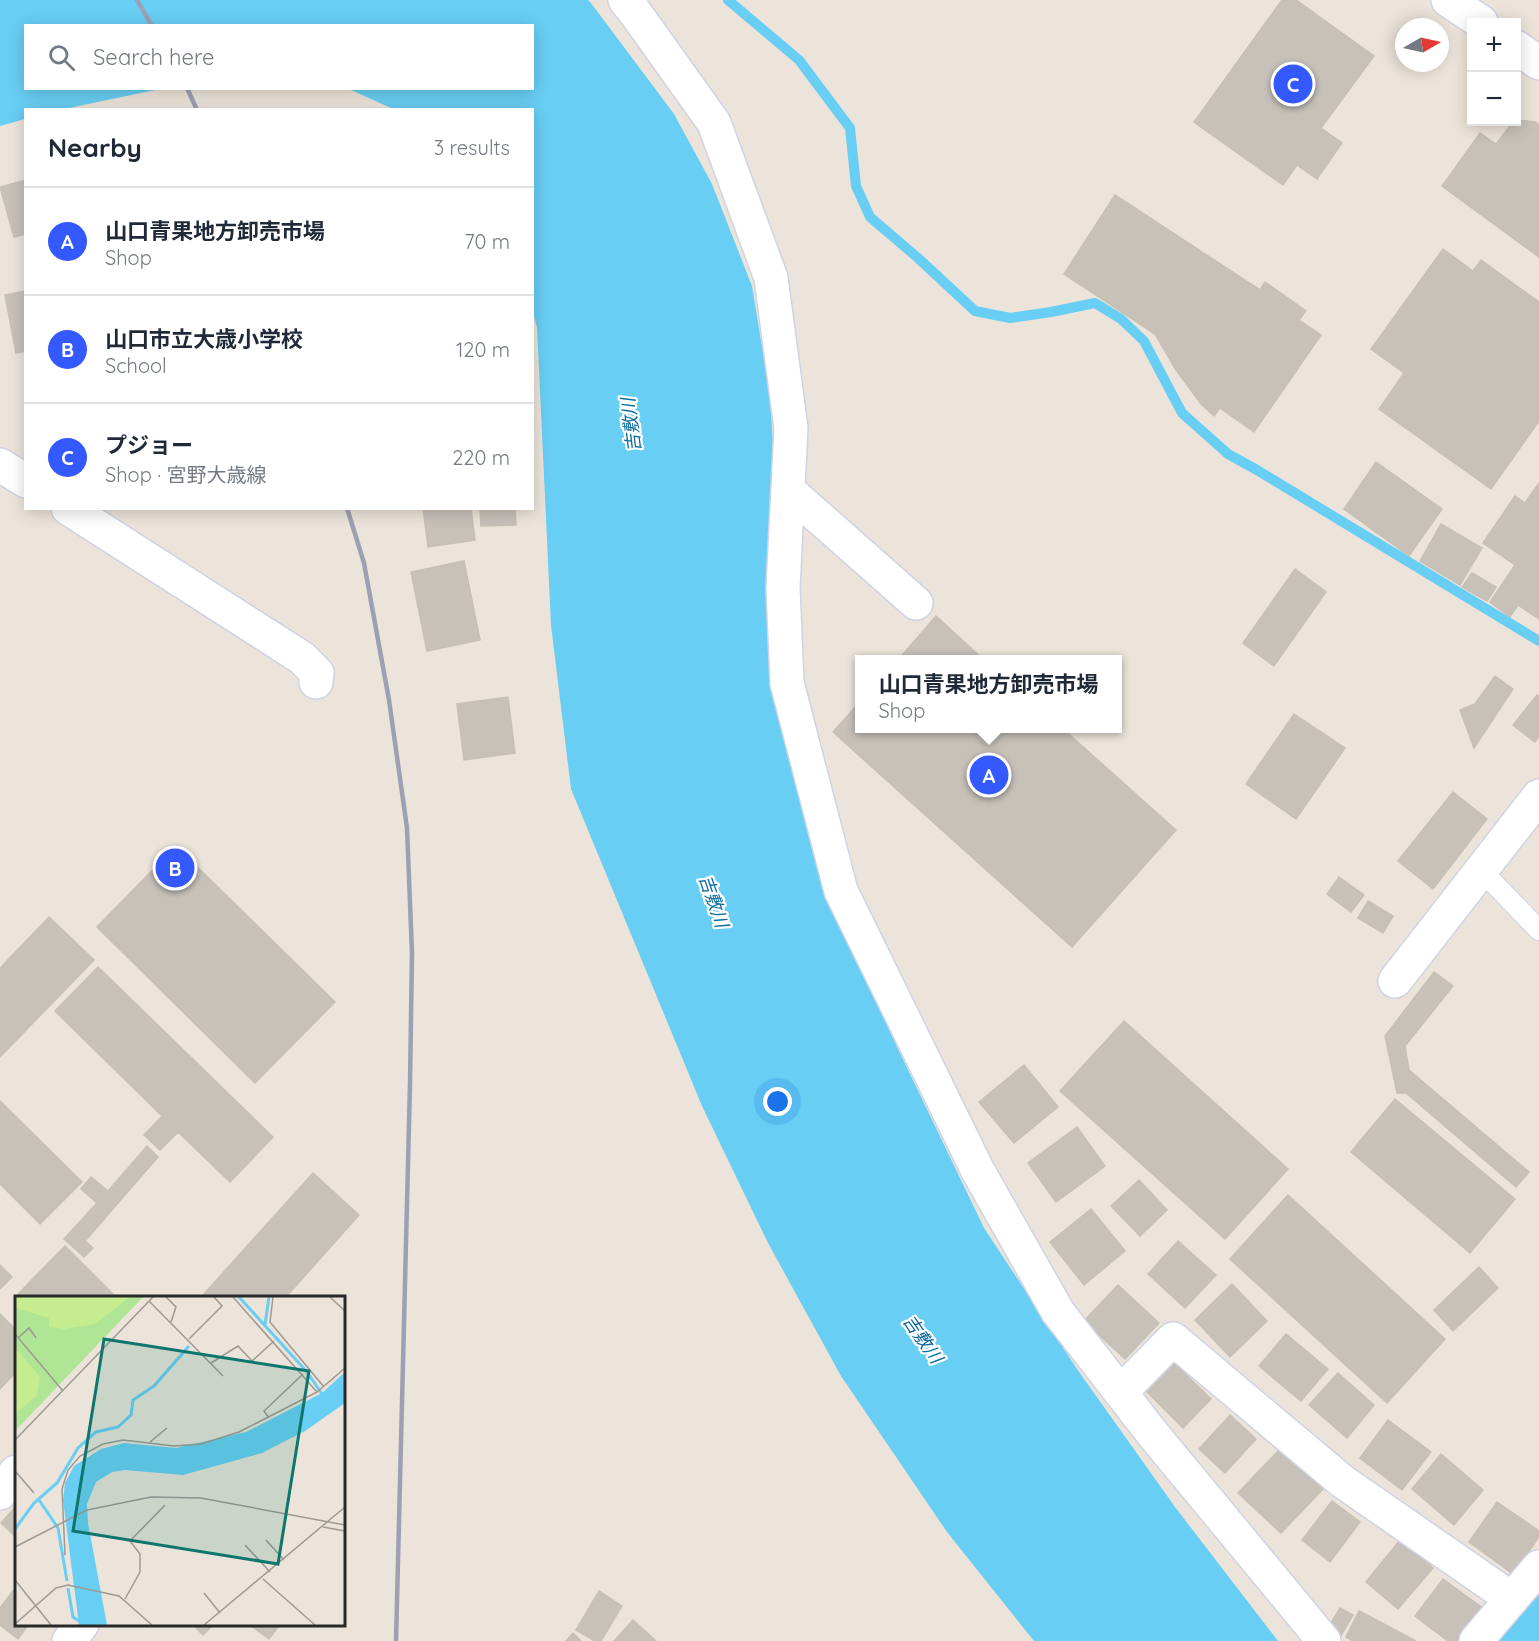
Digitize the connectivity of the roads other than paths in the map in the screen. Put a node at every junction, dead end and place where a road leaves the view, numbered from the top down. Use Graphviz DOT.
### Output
graph roads {
  1 [pos="625,0"];
  2 [pos="1448,0"];
  3 [pos="1475,18"];
  4 [pos="1521,50"];
  5 [pos="1539,63"];
  6 [pos="0,465"];
  7 [pos="24,480"];
  8 [pos="788,490"];
  9 [pos="71,510"];
  10 [pos="916,603"];
  11 [pos="316,682"];
  12 [pos="1539,796"];
  13 [pos="1481,870"];
  14 [pos="1539,930"];
  15 [pos="1395,981"];
  16 [pos="1121,1392"];
  17 [pos="15,1473"];
  18 [pos="0,1493"];
  19 [pos="1539,1567"];
  20 [pos="1512,1599"];
  21 [pos="80,1626"];
  22 [pos="69,1641"];
  23 [pos="1324,1641"];
  24 [pos="1476,1641"];
  1 -- 8 [label="street"];
  2 -- 3 [label="street"];
  4 -- 5 [label="street"];
  6 -- 7 [label="street"];
  8 -- 10 [label="street"];
  8 -- 16 [label="street"];
  9 -- 11 [label="street"];
  12 -- 13 [label="street"];
  13 -- 14 [label="lane"];
  13 -- 15 [label="street"];
  16 -- 20 [label="street"];
  16 -- 23 [label="street"];
  17 -- 18 [label="street"];
  19 -- 20 [label="street"];
  20 -- 24 [label="street"];
  21 -- 22 [label="street"];
}
